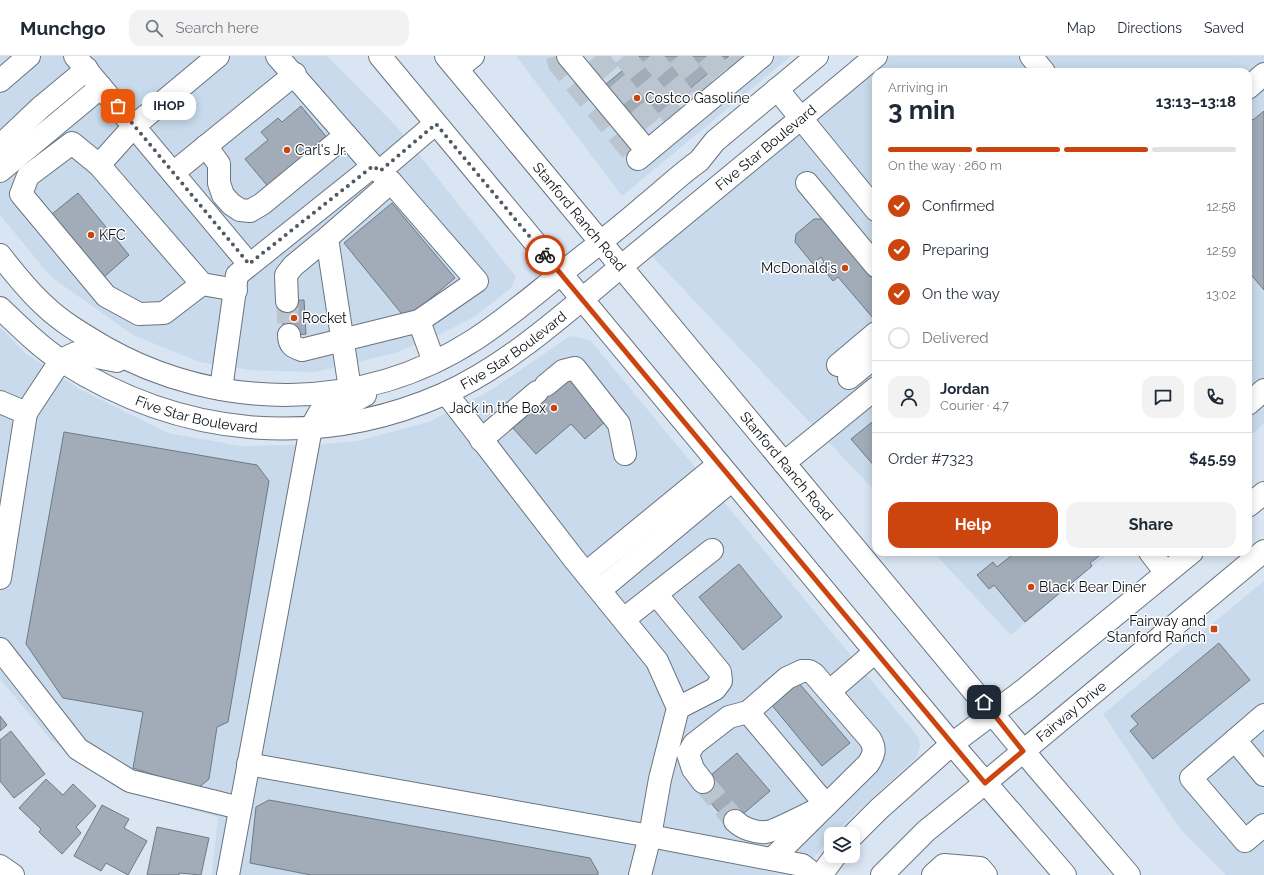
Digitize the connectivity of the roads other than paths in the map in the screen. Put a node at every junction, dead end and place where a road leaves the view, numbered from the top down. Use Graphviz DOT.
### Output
graph roads {
  1 [pos="29,56"];
  2 [pos="218,56"];
  3 [pos="277,56"];
  4 [pos="380,56"];
  5 [pos="568,56"];
  6 [pos="762,56"];
  7 [pos="817,56"];
  8 [pos="876,56"];
  9 [pos="1031,56"];
  10 [pos="458,60"];
  11 [pos="81,63"];
  12 [pos="1041,68"];
  13 [pos="295,74"];
  14 [pos="1264,74"];
  15 [pos="0,81"];
  16 [pos="1252,84"];
  17 [pos="101,87"];
  18 [pos="777,89"];
  19 [pos="800,119"];
  20 [pos="436,124"];
  21 [pos="134,126"];
  22 [pos="346,135"];
  23 [pos="0,146"];
  24 [pos="206,146"];
  25 [pos="99,165"];
  26 [pos="0,171"];
  27 [pos="173,173"];
  28 [pos="382,173"];
  29 [pos="807,183"];
  30 [pos="872,205"];
  31 [pos="327,238"];
  32 [pos="600,242"];
  33 [pos="0,255"];
  34 [pos="872,261"];
  35 [pos="249,264"];
  36 [pos="621,266"];
  37 [pos="560,274"];
  38 [pos="202,284"];
  39 [pos="236,290"];
  40 [pos="581,299"];
  41 [pos="287,301"];
  42 [pos="0,308"];
  43 [pos="419,321"];
  44 [pos="289,335"];
  45 [pos="872,338"];
  46 [pos="343,340"];
  47 [pos="872,358"];
  48 [pos="61,360"];
  49 [pos="434,362"];
  50 [pos="144,367"];
  51 [pos="388,380"];
  52 [pos="221,389"];
  53 [pos="350,389"];
  54 [pos="1264,390"];
  55 [pos="872,391"];
  56 [pos="446,393"];
  57 [pos="1252,400"];
  58 [pos="0,402"];
  59 [pos="26,413"];
  60 [pos="311,428"];
  61 [pos="481,440"];
  62 [pos="625,454"];
  63 [pos="784,463"];
  64 [pos="726,472"];
  65 [pos="1264,493"];
  66 [pos="1252,503"];
  67 [pos="712,550"];
  68 [pos="1264,551"];
  69 [pos="1153,556"];
  70 [pos="1187,556"];
  71 [pos="586,573"];
  72 [pos="1166,573"];
  73 [pos="0,578"];
  74 [pos="600,590"];
  75 [pos="656,594"];
  76 [pos="624,619"];
  77 [pos="0,649"];
  78 [pos="875,652"];
  79 [pos="830,691"];
  80 [pos="678,708"];
  81 [pos="748,712"];
  82 [pos="993,713"];
  83 [pos="1264,715"];
  84 [pos="1235,740"];
  85 [pos="952,744"];
  86 [pos="1023,751"];
  87 [pos="248,764"];
  88 [pos="1264,775"];
  89 [pos="703,782"];
  90 [pos="985,783"];
  91 [pos="826,805"];
  92 [pos="240,808"];
  93 [pos="735,821"];
  94 [pos="1264,825"];
  95 [pos="860,828"];
  96 [pos="650,836"];
  97 [pos="772,859"];
  98 [pos="830,863"];
  99 [pos="0,866"];
  100 [pos="13,875"];
  101 [pos="228,875"];
  102 [pos="640,875"];
  103 [pos="815,875"];
  104 [pos="821,875"];
  105 [pos="882,875"];
  106 [pos="933,875"];
  107 [pos="986,875"];
  108 [pos="1065,875"];
  109 [pos="1128,875"];
  1 -- 15 [label="main road"];
  2 -- 21 [label="main road"];
  3 -- 13 [label="main road"];
  4 -- 20 [label="main road"];
  5 -- 6 [label="main road"];
  7 -- 18 [label="main road, Five Star Boulevard"];
  8 -- 19 [label="main road, Five Star Boulevard"];
  9 -- 12 [label="main road"];
  10 -- 32 [label="main road, Stanford Ranch Road"];
  11 -- 17 [label="main road"];
  11 -- 23 [label="main road"];
  13 -- 22 [label="main road"];
  13 -- 24 [label="main road"];
  14 -- 16 [label="main road"];
  17 -- 21 [label="main road"];
  17 -- 26 [label="main road"];
  18 -- 19 [label="main road"];
  18 -- 32 [label="main road, Five Star Boulevard"];
  19 -- 30 [label="main road"];
  19 -- 36 [label="main road, Five Star Boulevard"];
  20 -- 28 [label="main road"];
  20 -- 37 [label="main road"];
  21 -- 25 [label="main road"];
  21 -- 27 [label="main road"];
  22 -- 24 [label="main road"];
  22 -- 28 [label="main road"];
  24 -- 27 [label="main road"];
  25 -- 38 [label="main road"];
  25 -- 38 [label="main road"];
  27 -- 35 [label="main road"];
  28 -- 31 [label="main road"];
  28 -- 35 [label="main road"];
  28 -- 43 [label="main road"];
  29 -- 34 [label="main road"];
  31 -- 41 [label="main road"];
  31 -- 46 [label="main road"];
  32 -- 36 [label="main road, Stanford Ranch Road"];
  32 -- 37 [label="main road, Five Star Boulevard"];
  33 -- 50 [label="main road, Five Star Boulevard"];
  35 -- 39 [label="main road"];
  36 -- 40 [label="main road, Five Star Boulevard"];
  36 -- 63 [label="main road, Stanford Ranch Road"];
  37 -- 40 [label="main road"];
  37 -- 49 [label="main road, Five Star Boulevard"];
  38 -- 39 [label="main road"];
  39 -- 52 [label="main road"];
  40 -- 56 [label="main road, Five Star Boulevard"];
  40 -- 64 [label="main road"];
  42 -- 48 [label="main road, Five Star Boulevard"];
  43 -- 46 [label="main road"];
  43 -- 49 [label="main road"];
  44 -- 46 [label="main road"];
  45 -- 47 [label="main road"];
  46 -- 53 [label="main road"];
  48 -- 50 [label="main road"];
  48 -- 59 [label="main road"];
  48 -- 60 [label="main road, Five Star Boulevard"];
  49 -- 51 [label="main road, Five Star Boulevard"];
  50 -- 52 [label="main road, Five Star Boulevard"];
  51 -- 53 [label="main road, Five Star Boulevard"];
  51 -- 60 [label="main road"];
  52 -- 53 [label="main road, Five Star Boulevard"];
  54 -- 57 [label="main road"];
  55 -- 63 [label="main road"];
  56 -- 60 [label="main road, Five Star Boulevard"];
  56 -- 61 [label="main road"];
  58 -- 59 [label="main road"];
  59 -- 73 [label="main road"];
  60 -- 87 [label="main road"];
  61 -- 62 [label="main road"];
  61 -- 71 [label="main road"];
  63 -- 82 [label="main road, Stanford Ranch Road"];
  64 -- 71 [label="main road"];
  64 -- 74 [label="main road"];
  64 -- 78 [label="main road"];
  65 -- 66 [label="main road"];
  67 -- 75 [label="main road"];
  68 -- 86 [label="main road, Fairway Drive"];
  69 -- 72 [label="main road"];
  70 -- 72 [label="main road"];
  71 -- 74 [label="main road"];
  72 -- 82 [label="main road"];
  74 -- 76 [label="main road"];
  75 -- 76 [label="main road"];
  75 -- 80 [label="main road"];
  76 -- 80 [label="main road"];
  77 -- 92 [label="main road"];
  78 -- 79 [label="main road"];
  78 -- 85 [label="main road"];
  79 -- 81 [label="main road"];
  79 -- 91 [label="main road"];
  80 -- 96 [label="main road"];
  81 -- 89 [label="main road"];
  81 -- 91 [label="main road"];
  82 -- 85 [label="main road"];
  82 -- 86 [label="main road, Stanford Ranch Road"];
  83 -- 84 [label="main road"];
  84 -- 88 [label="main road"];
  84 -- 94 [label="main road"];
  85 -- 90 [label="main road"];
  85 -- 95 [label="main road"];
  86 -- 90 [label="main road, Fairway Drive"];
  86 -- 109 [label="main road, Stanford Ranch Road"];
  87 -- 92 [label="main road"];
  87 -- 96 [label="main road"];
  90 -- 105 [label="main road, Fairway Drive"];
  90 -- 108 [label="main road"];
  91 -- 93 [label="main road"];
  91 -- 97 [label="main road"];
  92 -- 101 [label="main road"];
  96 -- 97 [label="main road"];
  96 -- 102 [label="main road"];
  97 -- 103 [label="main road"];
  98 -- 104 [label="main road"];
  99 -- 100 [label="main road"];
  106 -- 107 [label="main road"];
}
